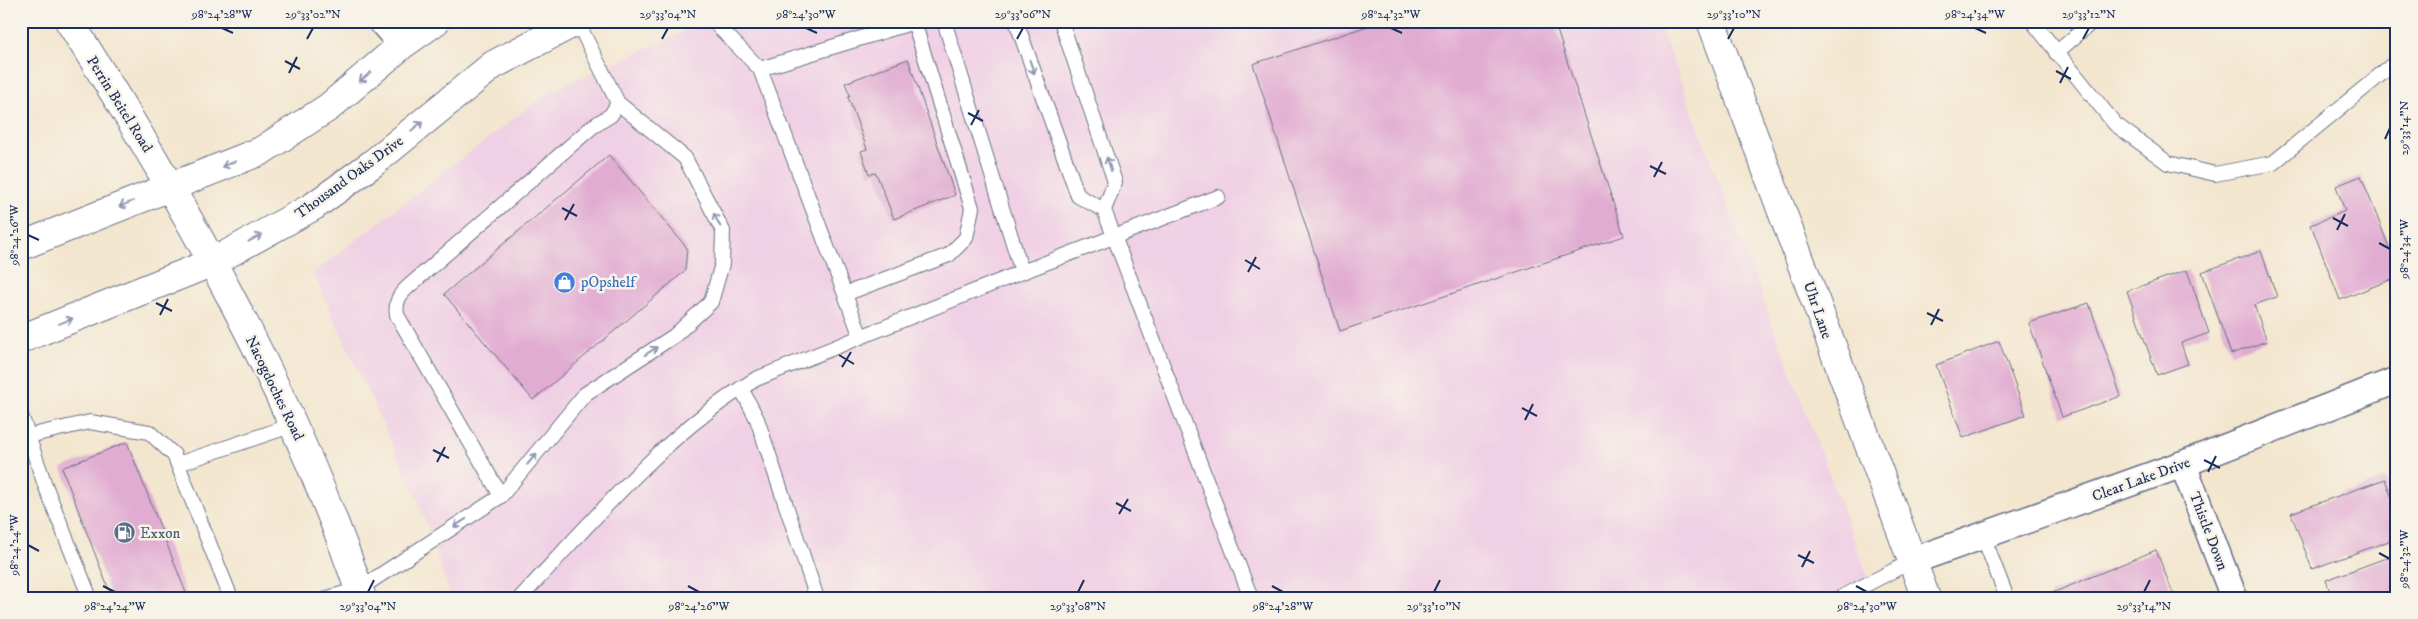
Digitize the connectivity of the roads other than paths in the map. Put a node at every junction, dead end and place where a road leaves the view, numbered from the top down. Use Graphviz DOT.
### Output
graph roads {
  1 [pos="69,21"];
  2 [pos="382,21"];
  3 [pos="436,21"];
  4 [pos="577,21"];
  5 [pos="713,21"];
  6 [pos="944,21"];
  7 [pos="1016,21"];
  8 [pos="1061,21"];
  9 [pos="2032,21"];
  10 [pos="2093,21"];
  11 [pos="915,22"];
  12 [pos="1715,22"];
  13 [pos="402,45"];
  14 [pos="2056,53"];
  15 [pos="2397,61"];
  16 [pos="760,70"];
  17 [pos="618,103"];
  18 [pos="171,186"];
  19 [pos="1218,197"];
  20 [pos="1104,210"];
  21 [pos="1114,236"];
  22 [pos="21,246"];
  23 [pos="213,262"];
  24 [pos="1022,272"];
  25 [pos="845,294"];
  26 [pos="861,337"];
  27 [pos="21,339"];
  28 [pos="2397,380"];
  29 [pos="742,388"];
  30 [pos="21,415"];
  31 [pos="293,425"];
  32 [pos="28,436"];
  33 [pos="178,464"];
  34 [pos="2183,464"];
  35 [pos="501,496"];
  36 [pos="1984,536"];
  37 [pos="1912,561"];
  38 [pos="360,593"];
  39 [pos="90,598"];
  40 [pos="231,598"];
  41 [pos="328,598"];
  42 [pos="520,598"];
  43 [pos="817,598"];
  44 [pos="1251,598"];
  45 [pos="1840,598"];
  46 [pos="1926,598"];
  47 [pos="2006,598"];
  48 [pos="2234,598"];
  1 -- 18 [label="main road, Perrin Beitel Road"];
  2 -- 13 [label="street"];
  3 -- 13 [label="main road"];
  4 -- 17 [label="lane"];
  23 -- 4 [label="main road, Thousand Oaks Drive, one-way"];
  5 -- 16 [label="lane"];
  6 -- 24 [label="lane"];
  7 -- 20 [label="lane, one-way"];
  20 -- 8 [label="lane, one-way"];
  9 -- 14 [label="lane"];
  10 -- 14 [label="lane"];
  11 -- 16 [label="lane"];
  11 -- 25 [label="lane"];
  12 -- 37 [label="main road, Uhr Lane"];
  13 -- 18 [label="main road, one-way"];
  14 -- 15 [label="lane"];
  16 -- 25 [label="lane"];
  17 -- 35 [label="lane"];
  35 -- 17 [label="lane, one-way"];
  18 -- 22 [label="main road, one-way"];
  18 -- 23 [label="main road, Nacogdoches Road"];
  19 -- 21 [label="lane"];
  20 -- 21 [label="lane"];
  21 -- 24 [label="lane"];
  21 -- 44 [label="lane"];
  27 -- 23 [label="main road, Thousand Oaks Drive, one-way"];
  23 -- 31 [label="main road, Nacogdoches Road"];
  24 -- 26 [label="lane"];
  25 -- 26 [label="lane"];
  26 -- 29 [label="lane"];
  28 -- 34 [label="street, Clear Lake Drive"];
  29 -- 42 [label="lane"];
  29 -- 43 [label="lane"];
  30 -- 32 [label="lane"];
  31 -- 33 [label="lane"];
  31 -- 38 [label="main road, Nacogdoches Road"];
  32 -- 33 [label="lane"];
  32 -- 39 [label="lane"];
  33 -- 40 [label="lane"];
  34 -- 36 [label="street, Clear Lake Drive"];
  34 -- 48 [label="street, Thistle Down"];
  35 -- 38 [label="lane, one-way"];
  36 -- 37 [label="street, Clear Lake Drive"];
  36 -- 47 [label="lane"];
  37 -- 45 [label="lane"];
  37 -- 46 [label="main road, Uhr Lane"];
  38 -- 41 [label="lane"];
}
